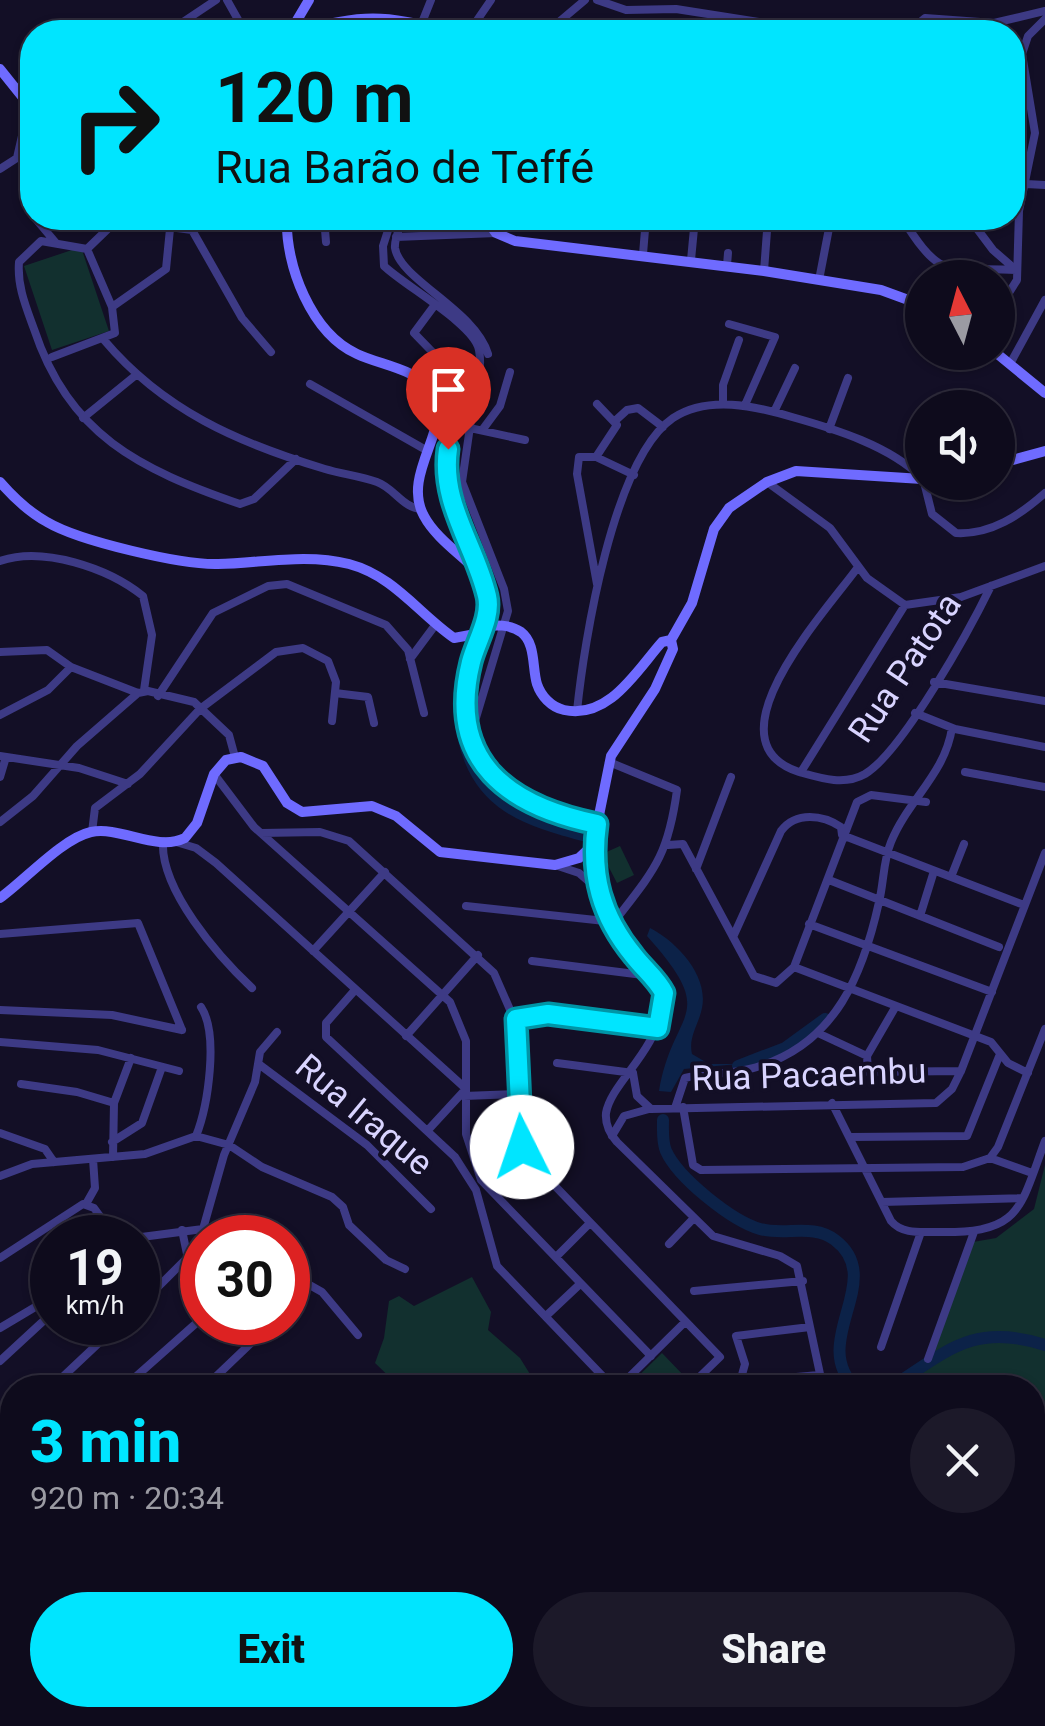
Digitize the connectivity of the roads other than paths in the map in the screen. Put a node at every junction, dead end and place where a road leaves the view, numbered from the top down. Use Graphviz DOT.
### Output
graph roads {
  1 [pos="216,0"];
  2 [pos="585,0"];
  3 [pos="597,0"];
  4 [pos="1045,12"];
  5 [pos="1045,19"];
  6 [pos="186,20"];
  7 [pos="347,20"];
  8 [pos="395,20"];
  9 [pos="561,20"];
  10 [pos="747,20"];
  11 [pos="923,20"];
  12 [pos="953,20"];
  13 [pos="1008,20"];
  14 [pos="1025,45"];
  15 [pos="0,69"];
  16 [pos="1025,70"];
  17 [pos="20,94"];
  18 [pos="20,147"];
  19 [pos="0,169"];
  20 [pos="1026,184"];
  21 [pos="1045,185"];
  22 [pos="1025,193"];
  23 [pos="45,230"];
  24 [pos="107,230"];
  25 [pos="173,230"];
  26 [pos="192,230"];
  27 [pos="288,230"];
  28 [pos="325,230"];
  29 [pos="392,230"];
  30 [pos="396,230"];
  31 [pos="493,230"];
  32 [pos="645,230"];
  33 [pos="694,230"];
  34 [pos="767,230"];
  35 [pos="829,230"];
  36 [pos="910,230"];
  37 [pos="978,230"];
  38 [pos="1021,230"];
  39 [pos="496,234"];
  40 [pos="392,236"];
  41 [pos="326,242"];
  42 [pos="56,243"];
  43 [pos="87,249"];
  44 [pos="643,254"];
  45 [pos="691,260"];
  46 [pos="1016,270"];
  47 [pos="764,271"];
  48 [pos="820,278"];
  49 [pos="1015,284"];
  50 [pos="905,299"];
  51 [pos="1045,300"];
  52 [pos="434,306"];
  53 [pos="112,307"];
  54 [pos="729,324"];
  55 [pos="104,340"];
  56 [pos="739,340"];
  57 [pos="270,352"];
  58 [pos="488,354"];
  59 [pos="1015,355"];
  60 [pos="52,357"];
  61 [pos="446,366"];
  62 [pos="794,368"];
  63 [pos="1015,368"];
  64 [pos="510,372"];
  65 [pos="136,375"];
  66 [pos="848,378"];
  67 [pos="310,384"];
  68 [pos="1045,392"];
  69 [pos="474,400"];
  70 [pos="597,404"];
  71 [pos="723,404"];
  72 [pos="745,405"];
  73 [pos="774,412"];
  74 [pos="82,418"];
  75 [pos="616,420"];
  76 [pos="438,422"];
  77 [pos="455,424"];
  78 [pos="468,426"];
  79 [pos="663,427"];
  80 [pos="483,429"];
  81 [pos="829,429"];
  82 [pos="525,440"];
  83 [pos="426,450"];
  84 [pos="1045,451"];
  85 [pos="596,458"];
  86 [pos="296,459"];
  87 [pos="1015,459"];
  88 [pos="905,467"];
  89 [pos="634,475"];
  90 [pos="905,478"];
  91 [pos="0,482"];
  92 [pos="767,482"];
  93 [pos="1045,493"];
  94 [pos="928,500"];
  95 [pos="421,509"];
  96 [pos="277,560"];
  97 [pos="0,561"];
  98 [pos="1045,566"];
  99 [pos="858,567"];
  100 [pos="477,570"];
  101 [pos="278,584"];
  102 [pos="597,584"];
  103 [pos="991,586"];
  104 [pos="905,606"];
  105 [pos="436,624"];
  106 [pos="505,625"];
  107 [pos="482,630"];
  108 [pos="671,640"];
  109 [pos="0,652"];
  110 [pos="410,659"];
  111 [pos="71,668"];
  112 [pos="934,682"];
  113 [pos="141,692"];
  114 [pos="336,694"];
  115 [pos="158,696"];
  116 [pos="1045,701"];
  117 [pos="200,708"];
  118 [pos="577,711"];
  119 [pos="424,713"];
  120 [pos="915,713"];
  121 [pos="0,714"];
  122 [pos="332,721"];
  123 [pos="475,721"];
  124 [pos="374,723"];
  125 [pos="952,728"];
  126 [pos="1045,748"];
  127 [pos="3,756"];
  128 [pos="235,757"];
  129 [pos="609,762"];
  130 [pos="61,765"];
  131 [pos="801,772"];
  132 [pos="964,772"];
  133 [pos="214,774"];
  134 [pos="0,776"];
  135 [pos="732,776"];
  136 [pos="128,784"];
  137 [pos="1045,786"];
  138 [pos="922,800"];
  139 [pos="0,822"];
  140 [pos="597,824"];
  141 [pos="92,832"];
  142 [pos="261,834"];
  143 [pos="842,834"];
  144 [pos="163,842"];
  145 [pos="176,842"];
  146 [pos="964,844"];
  147 [pos="593,845"];
  148 [pos="668,845"];
  149 [pos="887,852"];
  150 [pos="1045,852"];
  151 [pos="555,865"];
  152 [pos="696,869"];
  153 [pos="934,871"];
  154 [pos="385,872"];
  155 [pos="951,877"];
  156 [pos="829,880"];
  157 [pos="597,890"];
  158 [pos="0,898"];
  159 [pos="880,900"];
  160 [pos="466,906"];
  161 [pos="1024,906"];
  162 [pos="349,912"];
  163 [pos="920,916"];
  164 [pos="614,922"];
  165 [pos="809,924"];
  166 [pos="0,934"];
  167 [pos="733,937"];
  168 [pos="867,947"];
  169 [pos="999,947"];
  170 [pos="313,951"];
  171 [pos="478,955"];
  172 [pos="532,961"];
  173 [pos="794,967"];
  174 [pos="652,976"];
  175 [pos="252,988"];
  176 [pos="355,990"];
  177 [pos="850,990"];
  178 [pos="992,992"];
  179 [pos="444,995"];
  180 [pos="896,1006"];
  181 [pos="200,1008"];
  182 [pos="0,1010"];
  183 [pos="516,1019"];
  184 [pos="658,1028"];
  185 [pos="1045,1028"];
  186 [pos="276,1032"];
  187 [pos="820,1034"];
  188 [pos="406,1036"];
  189 [pos="976,1037"];
  190 [pos="0,1042"];
  191 [pos="1000,1051"];
  192 [pos="868,1056"];
  193 [pos="131,1058"];
  194 [pos="557,1063"];
  195 [pos="260,1065"];
  196 [pos="162,1067"];
  197 [pos="179,1071"];
  198 [pos="961,1071"];
  199 [pos="633,1072"];
  200 [pos="1028,1073"];
  201 [pos="21,1084"];
  202 [pos="464,1091"];
  203 [pos="518,1094"];
  204 [pos="114,1103"];
  205 [pos="832,1103"];
  206 [pos="679,1108"];
  207 [pos="651,1109"];
  208 [pos="429,1129"];
  209 [pos="0,1133"];
  210 [pos="196,1136"];
  211 [pos="612,1136"];
  212 [pos="851,1137"];
  213 [pos="1045,1140"];
  214 [pos="112,1142"];
  215 [pos="229,1144"];
  216 [pos="113,1157"];
  217 [pos="990,1158"];
  218 [pos="93,1159"];
  219 [pos="54,1162"];
  220 [pos="866,1171"];
  221 [pos="1032,1173"];
  222 [pos="0,1176"];
  223 [pos="1023,1198"];
  224 [pos="882,1202"];
  225 [pos="86,1204"];
  226 [pos="431,1209"];
  227 [pos="96,1215"];
  228 [pos="212,1215"];
  229 [pos="692,1220"];
  230 [pos="589,1224"];
  231 [pos="921,1232"];
  232 [pos="974,1232"];
  233 [pos="668,1244"];
  234 [pos="0,1258"];
  235 [pos="556,1258"];
  236 [pos="180,1267"];
  237 [pos="405,1269"];
  238 [pos="803,1281"];
  239 [pos="580,1284"];
  240 [pos="160,1285"];
  241 [pos="310,1285"];
  242 [pos="694,1292"];
  243 [pos="30,1310"];
  244 [pos="546,1316"];
  245 [pos="686,1322"];
  246 [pos="810,1327"];
  247 [pos="0,1328"];
  248 [pos="30,1333"];
  249 [pos="358,1335"];
  250 [pos="180,1337"];
  251 [pos="97,1345"];
  252 [pos="249,1345"];
  253 [pos="881,1347"];
  254 [pos="651,1356"];
  255 [pos="928,1359"];
  256 [pos="0,1361"];
  257 [pos="65,1375"];
  258 [pos="138,1375"];
  259 [pos="218,1375"];
  260 [pos="603,1375"];
  261 [pos="630,1375"];
  262 [pos="701,1375"];
  263 [pos="742,1375"];
  264 [pos="819,1375"];
  1 -- 6 [label="street"];
  2 -- 9 [label="street"];
  3 -- 10 [label="street"];
  4 -- 13 [label="street"];
  5 -- 14 [label="street"];
  7 -- 8 [label="main road"];
  11 -- 12 [label="street"];
  15 -- 17 [label="main road"];
  16 -- 20 [label="street"];
  18 -- 19 [label="street"];
  20 -- 21 [label="street"];
  20 -- 22 [label="street"];
  23 -- 42 [label="street"];
  24 -- 43 [label="street"];
  25 -- 53 [label="street"];
  26 -- 57 [label="street"];
  27 -- 76 [label="main road"];
  28 -- 41 [label="street"];
  29 -- 40 [label="street"];
  30 -- 40 [label="street"];
  31 -- 39 [label="main road"];
  32 -- 44 [label="street"];
  33 -- 45 [label="street"];
  34 -- 47 [label="street"];
  35 -- 48 [label="street"];
  36 -- 46 [label="street"];
  37 -- 46 [label="street"];
  38 -- 46 [label="street"];
  39 -- 40 [label="street"];
  39 -- 44 [label="main road"];
  40 -- 52 [label="street"];
  40 -- 58 [label="street"];
  42 -- 43 [label="street"];
  42 -- 74 [label="street"];
  43 -- 53 [label="street"];
  44 -- 45 [label="main road"];
  45 -- 47 [label="main road"];
  46 -- 49 [label="street"];
  47 -- 48 [label="main road"];
  48 -- 50 [label="main road"];
  51 -- 59 [label="street"];
  52 -- 61 [label="street"];
  52 -- 69 [label="street"];
  53 -- 55 [label="street"];
  54 -- 72 [label="street"];
  55 -- 60 [label="street"];
  55 -- 65 [label="street"];
  56 -- 71 [label="street"];
  62 -- 73 [label="street"];
  63 -- 68 [label="main road"];
  64 -- 80 [label="street"];
  65 -- 74 [label="street"];
  65 -- 86 [label="street"];
  66 -- 81 [label="street"];
  67 -- 83 [label="street"];
  69 -- 77 [label="street"];
  69 -- 78 [label="street"];
  70 -- 75 [label="street"];
  71 -- 72 [label="street"];
  71 -- 79 [label="street"];
  72 -- 73 [label="street"];
  73 -- 81 [label="street"];
  74 -- 86 [label="street"];
  75 -- 79 [label="street"];
  75 -- 85 [label="street"];
  76 -- 77 [label="street"];
  76 -- 83 [label="main road"];
  77 -- 78 [label="street"];
  77 -- 100 [label="street"];
  78 -- 80 [label="street"];
  78 -- 106 [label="street"];
  79 -- 89 [label="street"];
  80 -- 82 [label="street"];
  81 -- 88 [label="street"];
  83 -- 95 [label="main road"];
  84 -- 87 [label="main road"];
  85 -- 89 [label="street"];
  85 -- 102 [label="street"];
  86 -- 95 [label="street"];
  89 -- 102 [label="street"];
  90 -- 92 [label="main road"];
  91 -- 96 [label="main road"];
  92 -- 99 [label="street"];
  92 -- 108 [label="main road"];
  93 -- 94 [label="street"];
  95 -- 100 [label="main road"];
  96 -- 101 [label="street"];
  96 -- 105 [label="main road"];
  97 -- 113 [label="street"];
  98 -- 103 [label="street"];
  99 -- 104 [label="street"];
  99 -- 131 [label="street"];
  100 -- 107 [label="street"];
  101 -- 110 [label="street"];
  101 -- 115 [label="street"];
  102 -- 118 [label="street"];
  103 -- 104 [label="street"];
  103 -- 112 [label="street, Rua Patota"];
  104 -- 131 [label="street"];
  105 -- 107 [label="main road"];
  105 -- 110 [label="street"];
  106 -- 107 [label="main road"];
  106 -- 118 [label="main road"];
  106 -- 123 [label="street"];
  107 -- 140 [label="street"];
  108 -- 118 [label="main road"];
  108 -- 129 [label="main road"];
  109 -- 111 [label="street"];
  110 -- 119 [label="street"];
  111 -- 113 [label="street"];
  111 -- 121 [label="street"];
  112 -- 116 [label="street"];
  112 -- 120 [label="street, Rua Patota"];
  113 -- 115 [label="street"];
  113 -- 130 [label="street"];
  114 -- 117 [label="street"];
  114 -- 122 [label="street"];
  114 -- 124 [label="street"];
  115 -- 117 [label="street"];
  117 -- 128 [label="street"];
  117 -- 136 [label="street"];
  120 -- 125 [label="street"];
  120 -- 131 [label="street, Rua Patota"];
  125 -- 126 [label="street"];
  125 -- 138 [label="street"];
  127 -- 130 [label="street"];
  127 -- 134 [label="street"];
  128 -- 133 [label="main road"];
  128 -- 151 [label="main road"];
  129 -- 140 [label="main road"];
  129 -- 148 [label="street"];
  130 -- 136 [label="street"];
  130 -- 139 [label="street"];
  132 -- 137 [label="street"];
  133 -- 142 [label="street"];
  133 -- 145 [label="main road"];
  135 -- 152 [label="street"];
  136 -- 141 [label="street"];
  138 -- 143 [label="street"];
  138 -- 149 [label="street"];
  140 -- 147 [label="main road"];
  141 -- 144 [label="main road"];
  141 -- 158 [label="main road"];
  142 -- 154 [label="street"];
  142 -- 162 [label="street"];
  143 -- 149 [label="street"];
  143 -- 156 [label="street"];
  143 -- 167 [label="street"];
  144 -- 145 [label="main road"];
  144 -- 175 [label="street"];
  145 -- 170 [label="street"];
  146 -- 155 [label="street"];
  147 -- 151 [label="main road"];
  147 -- 157 [label="street"];
  148 -- 152 [label="street"];
  148 -- 164 [label="street"];
  149 -- 153 [label="street"];
  149 -- 159 [label="street"];
  150 -- 161 [label="street, Rua Pacaembu"];
  151 -- 157 [label="street"];
  152 -- 167 [label="street"];
  153 -- 155 [label="street"];
  153 -- 163 [label="street"];
  154 -- 162 [label="street"];
  154 -- 171 [label="street"];
  155 -- 161 [label="street"];
  156 -- 159 [label="street"];
  156 -- 165 [label="street"];
  157 -- 164 [label="street"];
  159 -- 163 [label="street"];
  159 -- 168 [label="street"];
  160 -- 164 [label="street"];
  161 -- 178 [label="street, Rua Pacaembu"];
  162 -- 170 [label="street"];
  162 -- 179 [label="street"];
  163 -- 169 [label="street"];
  164 -- 174 [label="street"];
  165 -- 168 [label="street"];
  165 -- 173 [label="street"];
  166 -- 182 [label="street"];
  167 -- 173 [label="street"];
  168 -- 177 [label="street"];
  168 -- 178 [label="street"];
  170 -- 176 [label="street"];
  171 -- 179 [label="street"];
  171 -- 183 [label="street"];
  172 -- 174 [label="street"];
  173 -- 177 [label="street"];
  174 -- 184 [label="street"];
  176 -- 188 [label="street"];
  176 -- 208 [label="street"];
  177 -- 180 [label="street"];
  177 -- 187 [label="street"];
  178 -- 189 [label="street, Rua Pacaembu"];
  179 -- 188 [label="street"];
  179 -- 202 [label="street"];
  180 -- 189 [label="street"];
  180 -- 192 [label="street"];
  181 -- 210 [label="street"];
  183 -- 184 [label="street"];
  183 -- 203 [label="street"];
  184 -- 199 [label="street"];
  185 -- 200 [label="street"];
  186 -- 195 [label="street"];
  187 -- 192 [label="street"];
  187 -- 206 [label="street"];
  188 -- 202 [label="street"];
  189 -- 191 [label="street"];
  189 -- 198 [label="street, Rua Pacaembu"];
  190 -- 193 [label="street"];
  191 -- 200 [label="street"];
  191 -- 212 [label="street"];
  192 -- 198 [label="street"];
  193 -- 196 [label="street"];
  193 -- 204 [label="street"];
  194 -- 199 [label="street"];
  195 -- 215 [label="street"];
  195 -- 226 [label="street, Rua Iraque"];
  196 -- 197 [label="street"];
  196 -- 214 [label="street"];
  198 -- 205 [label="street, Rua Pacaembu"];
  199 -- 207 [label="street, Rua Pacaembu"];
  199 -- 211 [label="street"];
  200 -- 217 [label="street"];
  201 -- 204 [label="street"];
  202 -- 203 [label="street"];
  202 -- 208 [label="street"];
  202 -- 235 [label="street"];
  203 -- 230 [label="street"];
  204 -- 214 [label="street"];
  205 -- 206 [label="street, Rua Pacaembu"];
  205 -- 212 [label="street"];
  206 -- 207 [label="street, Rua Pacaembu"];
  206 -- 220 [label="street"];
  207 -- 211 [label="street, Rua Pacaembu"];
  208 -- 244 [label="street"];
  209 -- 219 [label="street"];
  210 -- 215 [label="street"];
  210 -- 216 [label="street"];
  211 -- 229 [label="street"];
  212 -- 220 [label="street"];
  213 -- 221 [label="street"];
  214 -- 216 [label="street"];
  215 -- 228 [label="street"];
  215 -- 237 [label="street"];
  216 -- 218 [label="street"];
  217 -- 220 [label="street"];
  217 -- 221 [label="street"];
  218 -- 219 [label="street"];
  218 -- 225 [label="street"];
  219 -- 222 [label="street"];
  220 -- 224 [label="street"];
  221 -- 223 [label="street"];
  223 -- 224 [label="street"];
  223 -- 232 [label="street"];
  224 -- 231 [label="street"];
  225 -- 227 [label="street"];
  225 -- 234 [label="street"];
  229 -- 233 [label="street"];
  229 -- 238 [label="street"];
  230 -- 235 [label="street"];
  230 -- 245 [label="street"];
  231 -- 232 [label="street"];
  231 -- 253 [label="street"];
  232 -- 255 [label="street"];
  235 -- 239 [label="street"];
  236 -- 240 [label="street"];
  238 -- 242 [label="street"];
  238 -- 246 [label="street"];
  239 -- 244 [label="street"];
  239 -- 254 [label="street"];
  241 -- 249 [label="street"];
  243 -- 247 [label="street"];
  244 -- 260 [label="street"];
  245 -- 254 [label="street"];
  245 -- 262 [label="street"];
  246 -- 263 [label="street"];
  246 -- 264 [label="street"];
  248 -- 256 [label="street"];
  250 -- 258 [label="street"];
  251 -- 257 [label="street"];
  252 -- 259 [label="street"];
  254 -- 261 [label="street"];
}
